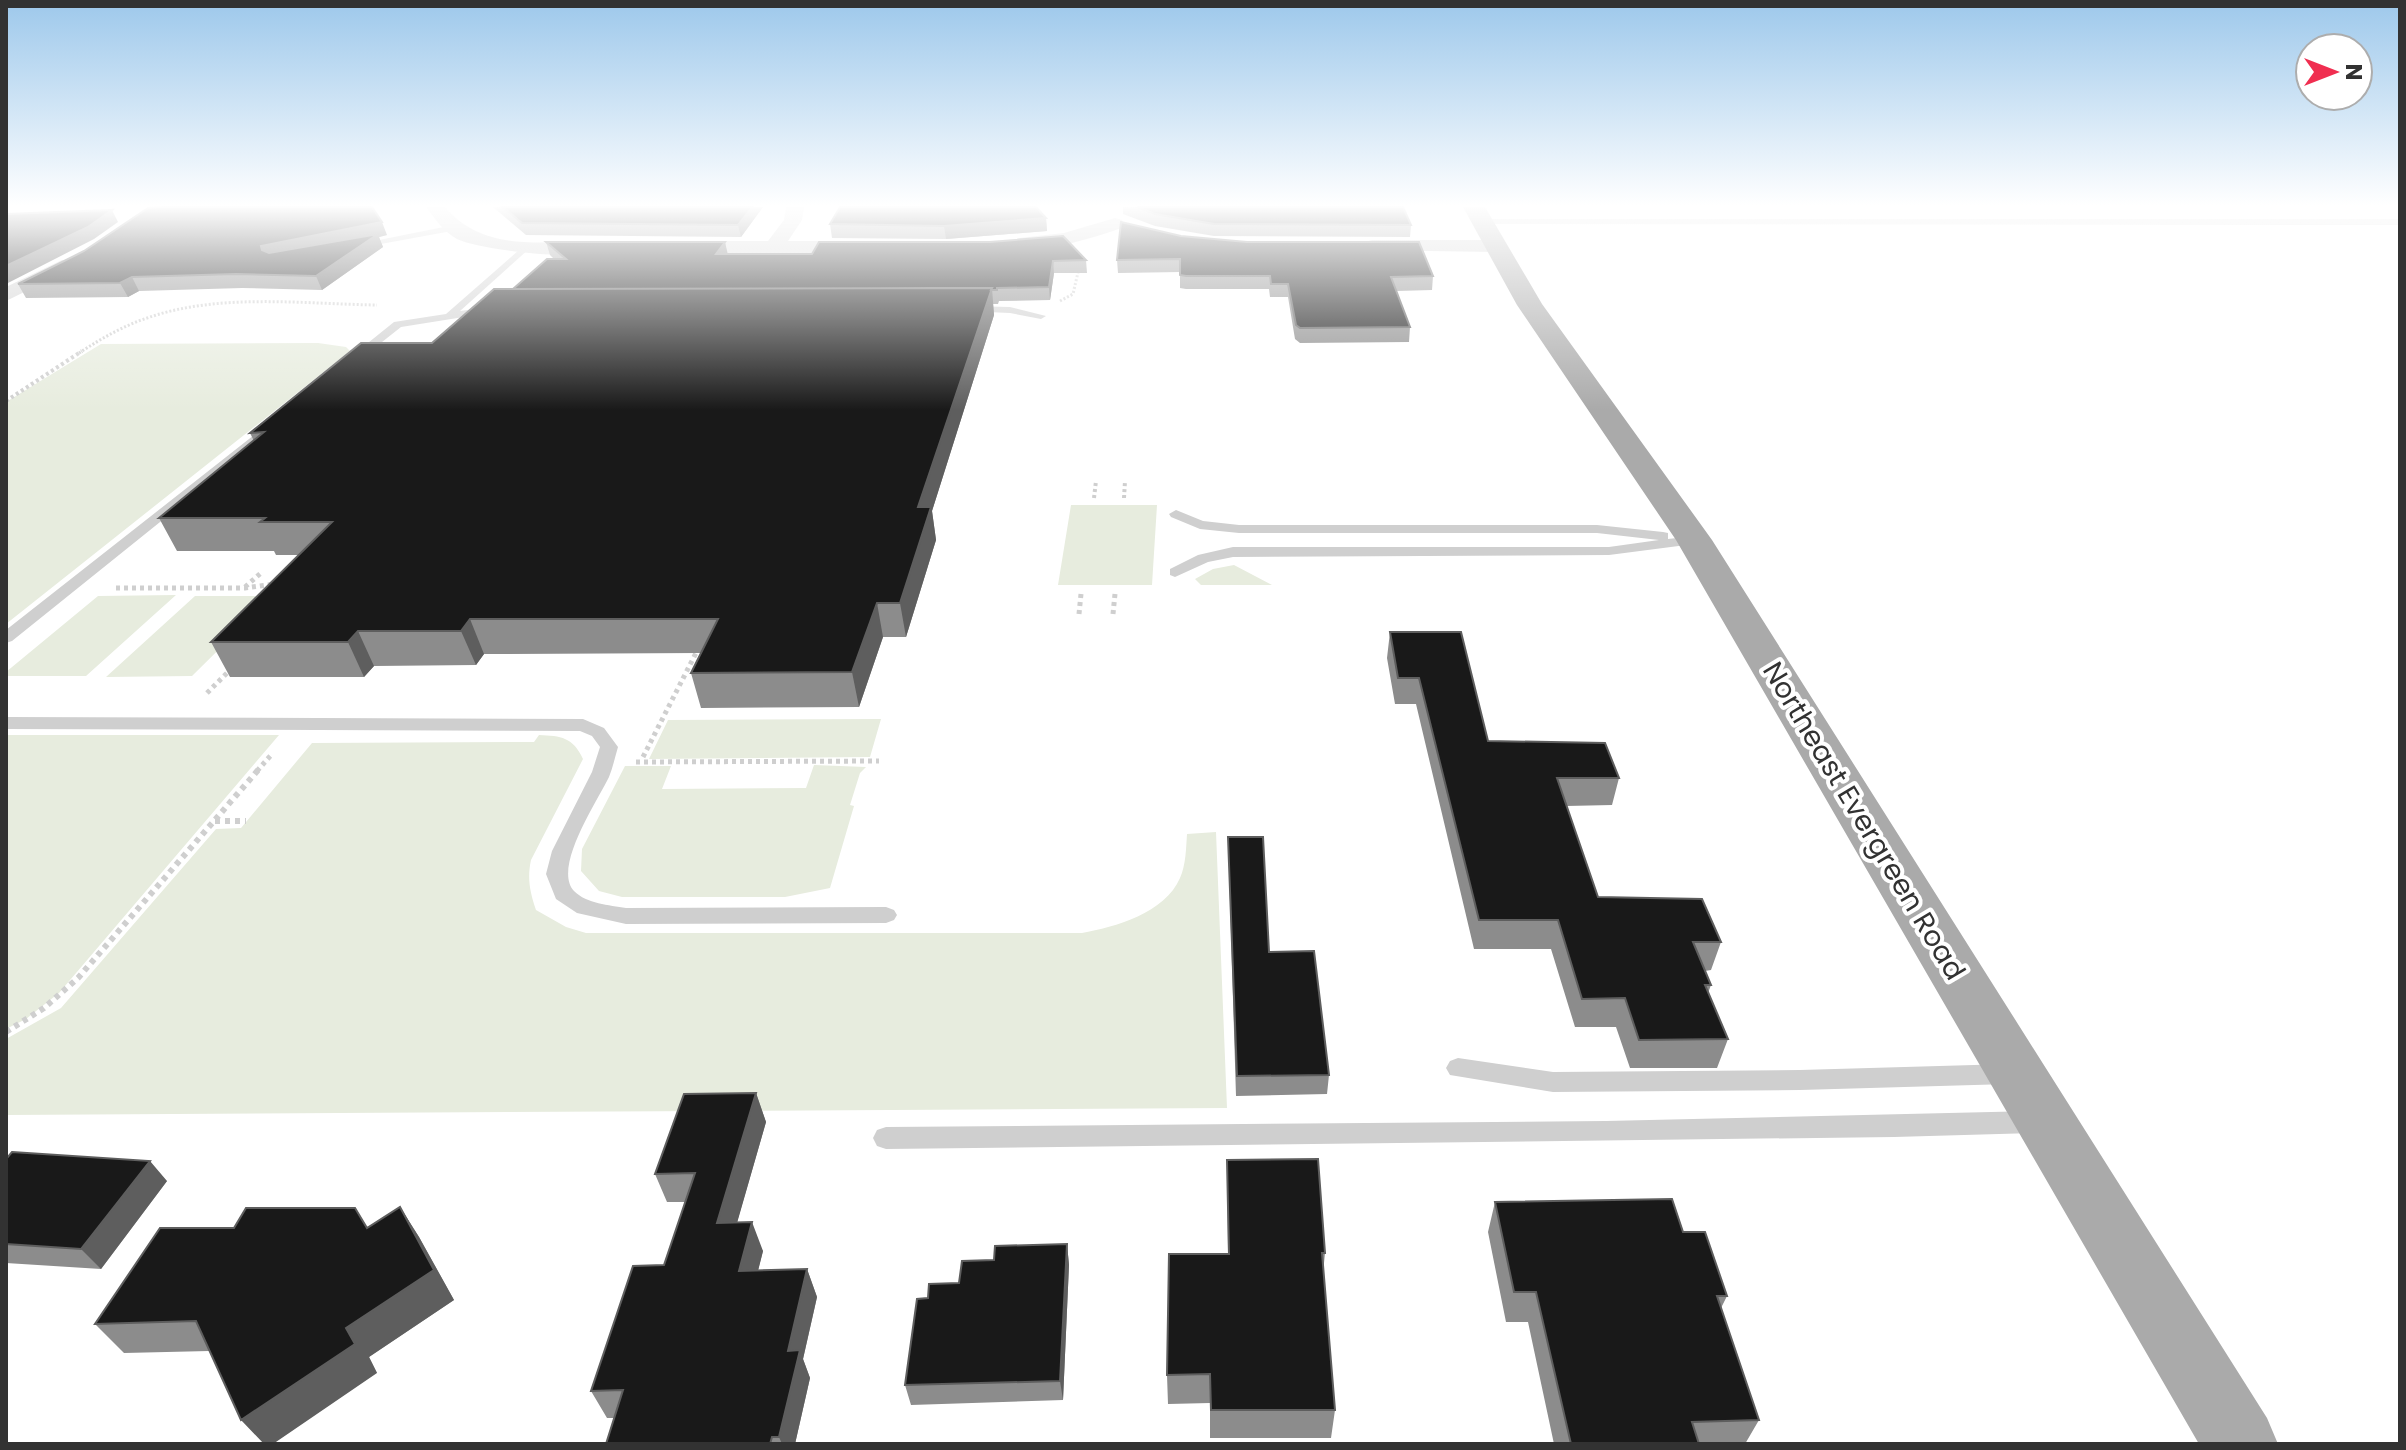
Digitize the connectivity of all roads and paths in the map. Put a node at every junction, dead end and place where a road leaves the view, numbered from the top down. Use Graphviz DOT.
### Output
graph roads {
  1 [pos="46,275"];
  2 [pos="495,275"];
  3 [pos="1077,275"];
  4 [pos="1512,275"];
  5 [pos="6,295"];
  6 [pos="1055,303"];
  7 [pos="383,305"];
  8 [pos="948,309"];
  9 [pos="510,310"];
  10 [pos="449,315"];
  11 [pos="1041,316"];
  12 [pos="346,365"];
  13 [pos="6,401"];
  14 [pos="284,415"];
  15 [pos="1096,481"];
  16 [pos="1125,481"];
  17 [pos="1094,498"];
  18 [pos="1124,498"];
  19 [pos="1176,514"];
  20 [pos="1694,540"];
  21 [pos="262,572"];
  22 [pos="1175,572"];
  23 [pos="281,583"];
  24 [pos="106,588"];
  25 [pos="245,588"];
  26 [pos="1081,594"];
  27 [pos="1115,594"];
  28 [pos="1079,614"];
  29 [pos="1113,614"];
  30 [pos="6,638"];
  31 [pos="698,648"];
  32 [pos="235,665"];
  33 [pos="203,698"];
  34 [pos="6,723"];
  35 [pos="279,745"];
  36 [pos="879,761"];
  37 [pos="625,762"];
  38 [pos="641,762"];
  39 [pos="214,821"];
  40 [pos="246,821"];
  41 [pos="886,915"];
  42 [pos="6,1032"];
  43 [pos="1458,1068"];
  44 [pos="2030,1098"];
  45 [pos="886,1138"];
  46 [pos="2241,1444"];
  1 -- 5 [label="street"];
  2 -- 10 [label="lane"];
  3 -- 6 [label="path"];
  4 -- 20 [label="main road, Northeast Evergreen Road"];
  7 -- 13 [label="path"];
  8 -- 11 [label="lane"];
  9 -- 10 [label="lane"];
  10 -- 12 [label="lane"];
  14 -- 30 [label="lane"];
  15 -- 17 [label="path"];
  16 -- 18 [label="path"];
  19 -- 20 [label="lane"];
  20 -- 22 [label="lane"];
  20 -- 44 [label="main road, Northeast Evergreen Road"];
  21 -- 25 [label="path"];
  23 -- 25 [label="path"];
  24 -- 25 [label="path"];
  26 -- 28 [label="path"];
  27 -- 29 [label="path"];
  31 -- 38 [label="path"];
  32 -- 33 [label="path"];
  34 -- 41 [label="lane"];
  35 -- 39 [label="path"];
  36 -- 38 [label="path"];
  37 -- 38 [label="path"];
  39 -- 40 [label="path"];
  39 -- 42 [label="path"];
  43 -- 44 [label="lane"];
  44 -- 45 [label="lane"];
  44 -- 46 [label="main road, Northeast Evergreen Road"];
}
